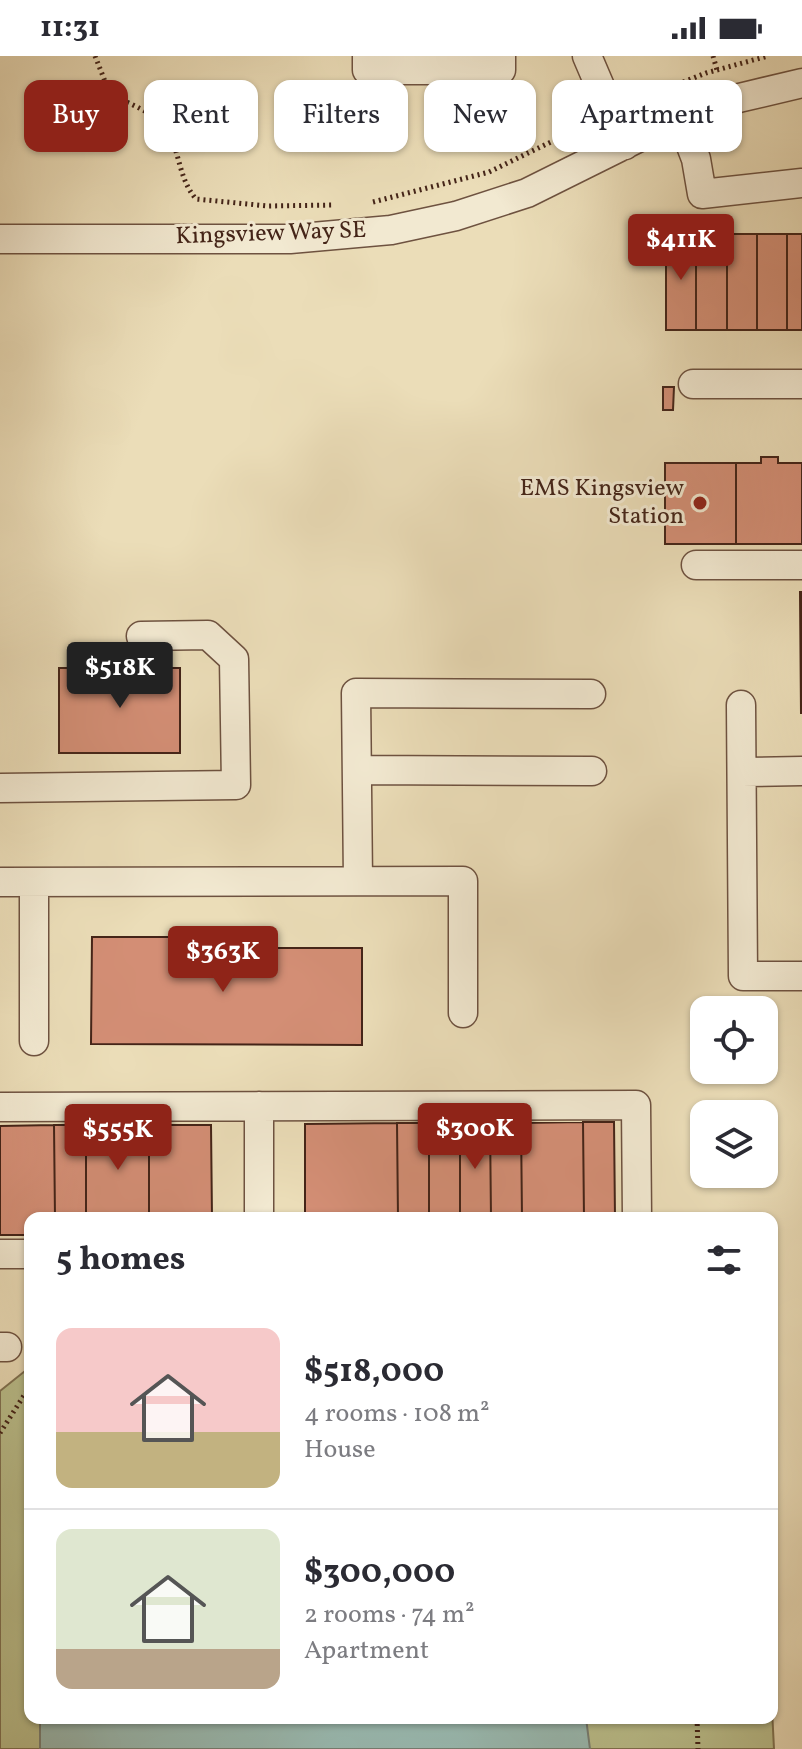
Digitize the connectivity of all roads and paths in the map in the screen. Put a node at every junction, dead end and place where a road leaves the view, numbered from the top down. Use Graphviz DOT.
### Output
graph roads {
  1 [pos="95,56"];
  2 [pos="367,56"];
  3 [pos="501,56"];
  4 [pos="587,56"];
  5 [pos="713,56"];
  6 [pos="768,56"];
  7 [pos="717,70"];
  8 [pos="597,80"];
  9 [pos="692,80"];
  10 [pos="802,83"];
  11 [pos="742,97"];
  12 [pos="552,142"];
  13 [pos="611,152"];
  14 [pos="693,152"];
  15 [pos="802,183"];
  16 [pos="366,204"];
  17 [pos="338,205"];
  18 [pos="0,239"];
  19 [pos="693,384"];
  20 [pos="802,384"];
  21 [pos="696,565"];
  22 [pos="802,565"];
  23 [pos="141,636"];
  24 [pos="591,694"];
  25 [pos="741,705"];
  26 [pos="357,770"];
  27 [pos="592,771"];
  28 [pos="802,771"];
  29 [pos="742,772"];
  30 [pos="0,788"];
  31 [pos="358,881"];
  32 [pos="0,882"];
  33 [pos="34,882"];
  34 [pos="802,976"];
  35 [pos="463,1013"];
  36 [pos="34,1041"];
  37 [pos="259,1106"];
  38 [pos="0,1107"];
  39 [pos="259,1212"];
  40 [pos="637,1212"];
  41 [pos="0,1254"];
  42 [pos="24,1254"];
  43 [pos="24,1395"];
  44 [pos="0,1433"];
  45 [pos="697,1724"];
  46 [pos="698,1749"];
  1 -- 17 [label="path"];
  2 -- 3 [label="street"];
  4 -- 8 [label="street"];
  5 -- 7 [label="path"];
  6 -- 7 [label="path"];
  7 -- 9 [label="path"];
  10 -- 11 [label="street, Kingsview Way SE"];
  12 -- 16 [label="path"];
  13 -- 18 [label="street, Kingsview Way SE"];
  14 -- 15 [label="street"];
  19 -- 20 [label="street"];
  21 -- 22 [label="street"];
  23 -- 30 [label="street"];
  24 -- 26 [label="street"];
  25 -- 29 [label="street"];
  26 -- 27 [label="street"];
  26 -- 31 [label="street"];
  28 -- 29 [label="street"];
  29 -- 34 [label="street"];
  31 -- 33 [label="street"];
  31 -- 35 [label="street"];
  32 -- 33 [label="street"];
  33 -- 36 [label="street"];
  37 -- 38 [label="street"];
  37 -- 39 [label="street"];
  37 -- 40 [label="street"];
  41 -- 42 [label="street"];
  43 -- 44 [label="path"];
  45 -- 46 [label="path"];
}
